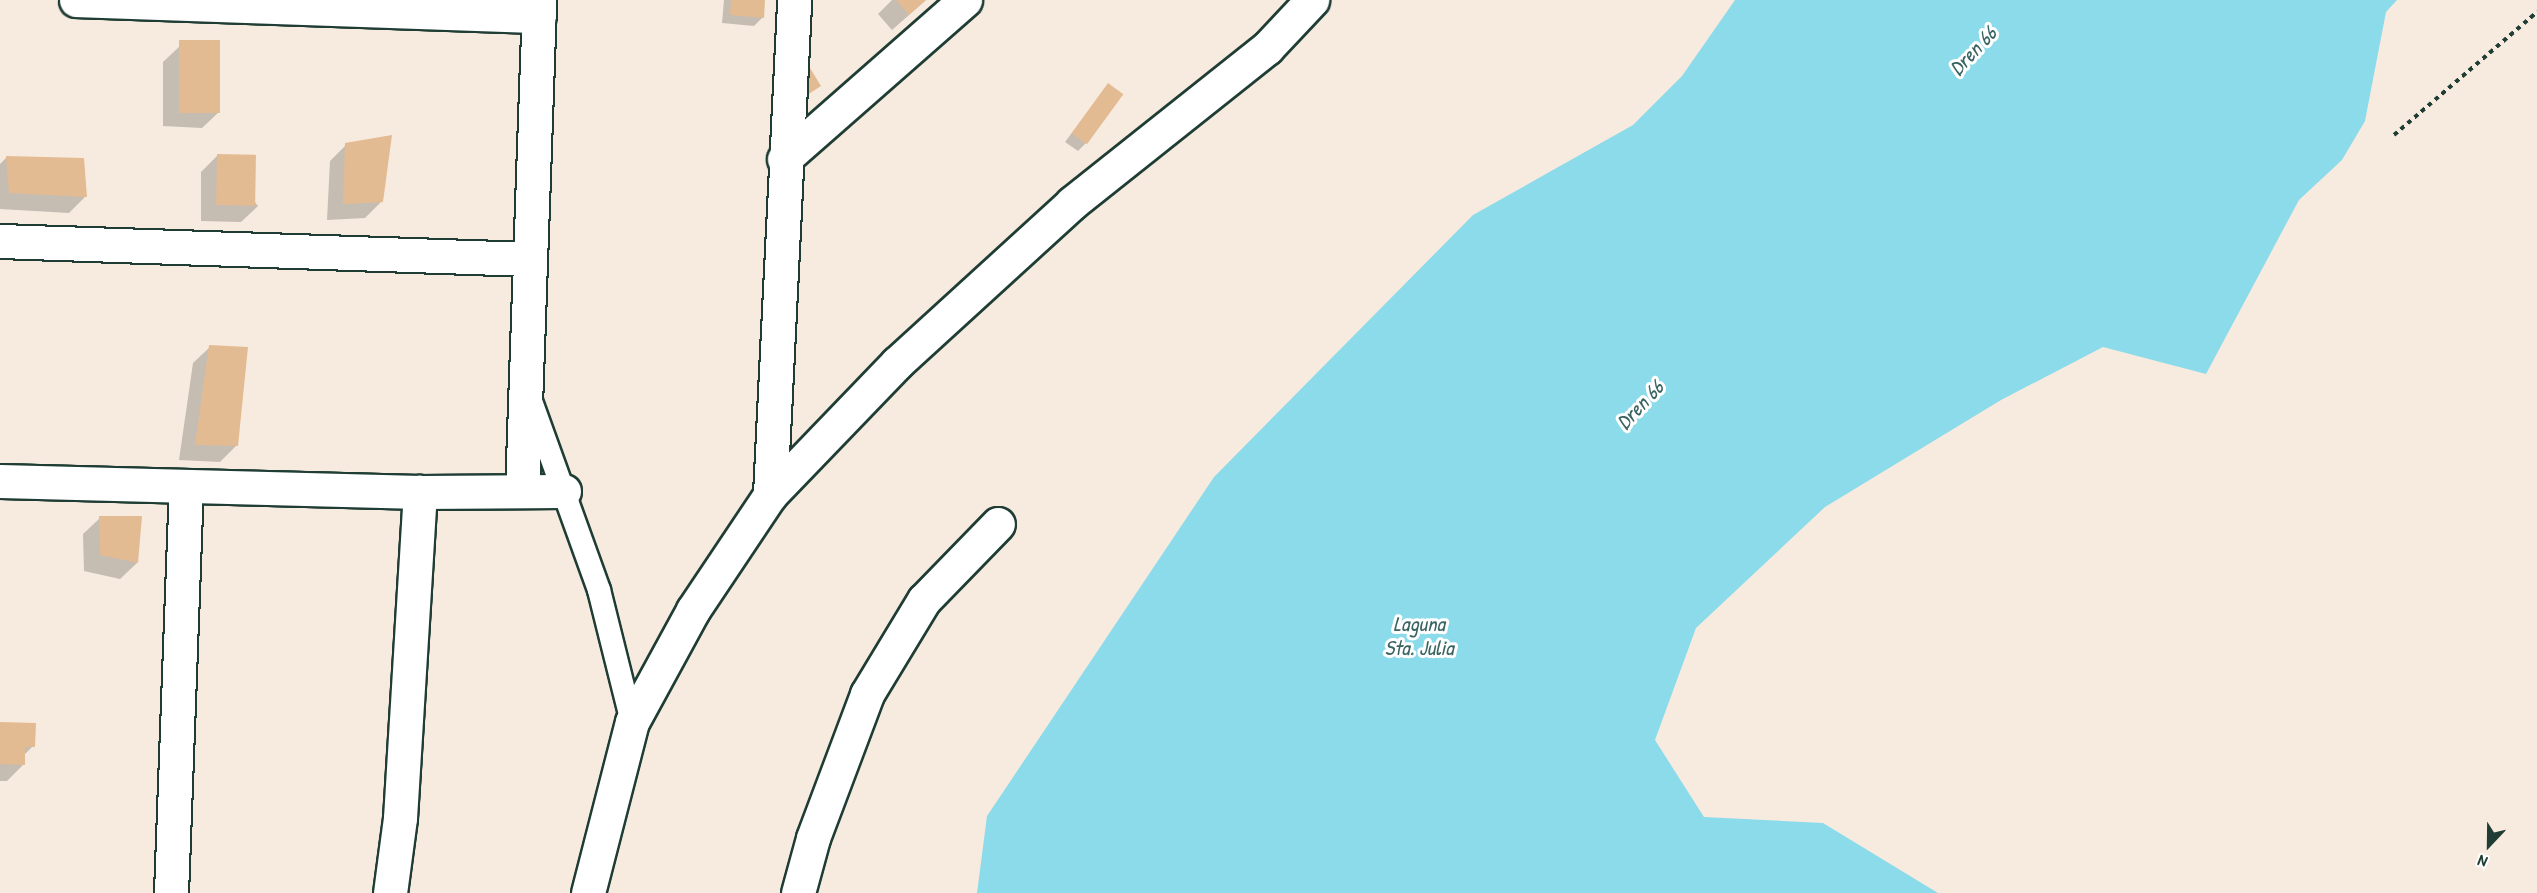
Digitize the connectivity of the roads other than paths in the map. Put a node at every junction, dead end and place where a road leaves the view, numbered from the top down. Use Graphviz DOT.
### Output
graph roads {
  1 [pos="76,0"];
  2 [pos="794,0"];
  3 [pos="965,0"];
  4 [pos="1312,0"];
  5 [pos="539,8"];
  6 [pos="784,159"];
  7 [pos="0,241"];
  8 [pos="529,259"];
  9 [pos="524,382"];
  10 [pos="0,481"];
  11 [pos="186,486"];
  12 [pos="522,491"];
  13 [pos="564,491"];
  14 [pos="420,492"];
  15 [pos="770,495"];
  16 [pos="998,524"];
  17 [pos="632,722"];
  18 [pos="171,893"];
  19 [pos="390,893"];
  20 [pos="588,893"];
  21 [pos="798,893"];
  1 -- 5 [label="street"];
  2 -- 6 [label="street"];
  3 -- 6 [label="street"];
  4 -- 15 [label="street"];
  5 -- 8 [label="street"];
  6 -- 15 [label="street"];
  7 -- 8 [label="street"];
  8 -- 9 [label="street"];
  9 -- 12 [label="street"];
  9 -- 13 [label="lane"];
  10 -- 11 [label="street"];
  11 -- 14 [label="street"];
  11 -- 18 [label="street"];
  12 -- 13 [label="street"];
  12 -- 14 [label="street"];
  13 -- 17 [label="lane"];
  14 -- 19 [label="street"];
  15 -- 17 [label="street"];
  16 -- 21 [label="street"];
  17 -- 20 [label="street"];
}
